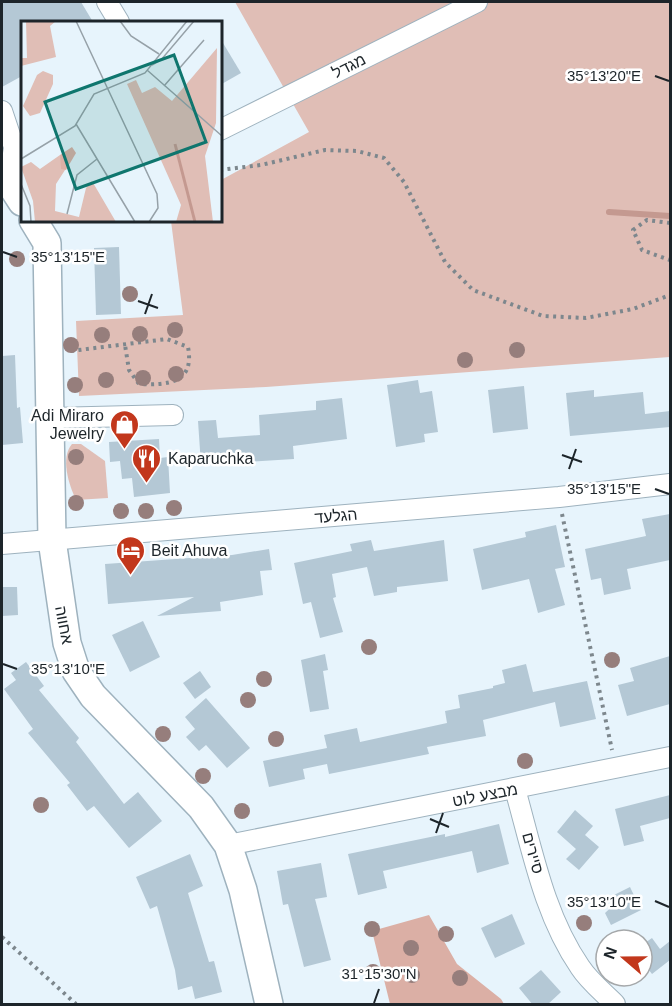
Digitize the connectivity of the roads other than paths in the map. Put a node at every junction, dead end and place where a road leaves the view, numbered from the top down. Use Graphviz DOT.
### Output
graph roads {
  1 [pos="107,2"];
  2 [pos="477,2"];
  3 [pos="118,21"];
  4 [pos="2,111"];
  5 [pos="222,129"];
  6 [pos="21,186"];
  7 [pos="35,222"];
  8 [pos="173,415"];
  9 [pos="51,418"];
  10 [pos="670,484"];
  11 [pos="52,540"];
  12 [pos="2,544"];
  13 [pos="670,757"];
  14 [pos="515,789"];
  15 [pos="228,845"];
  16 [pos="269,1005"];
  17 [pos="615,1005"];
  1 -- 3 [label="street"];
  2 -- 5 [label="street, מגדל"];
  4 -- 6 [label="street"];
  7 -- 9 [label="street, אחווה"];
  8 -- 9 [label="street"];
  9 -- 11 [label="street, אחווה"];
  10 -- 11 [label="street, הגלעד"];
  11 -- 12 [label="street, הגלעד"];
  11 -- 15 [label="street, אחווה"];
  13 -- 14 [label="street, מבצע לוט"];
  14 -- 15 [label="street, מבצע לוט"];
  14 -- 17 [label="street, סיירים"];
  15 -- 16 [label="street, אחווה"];
}
